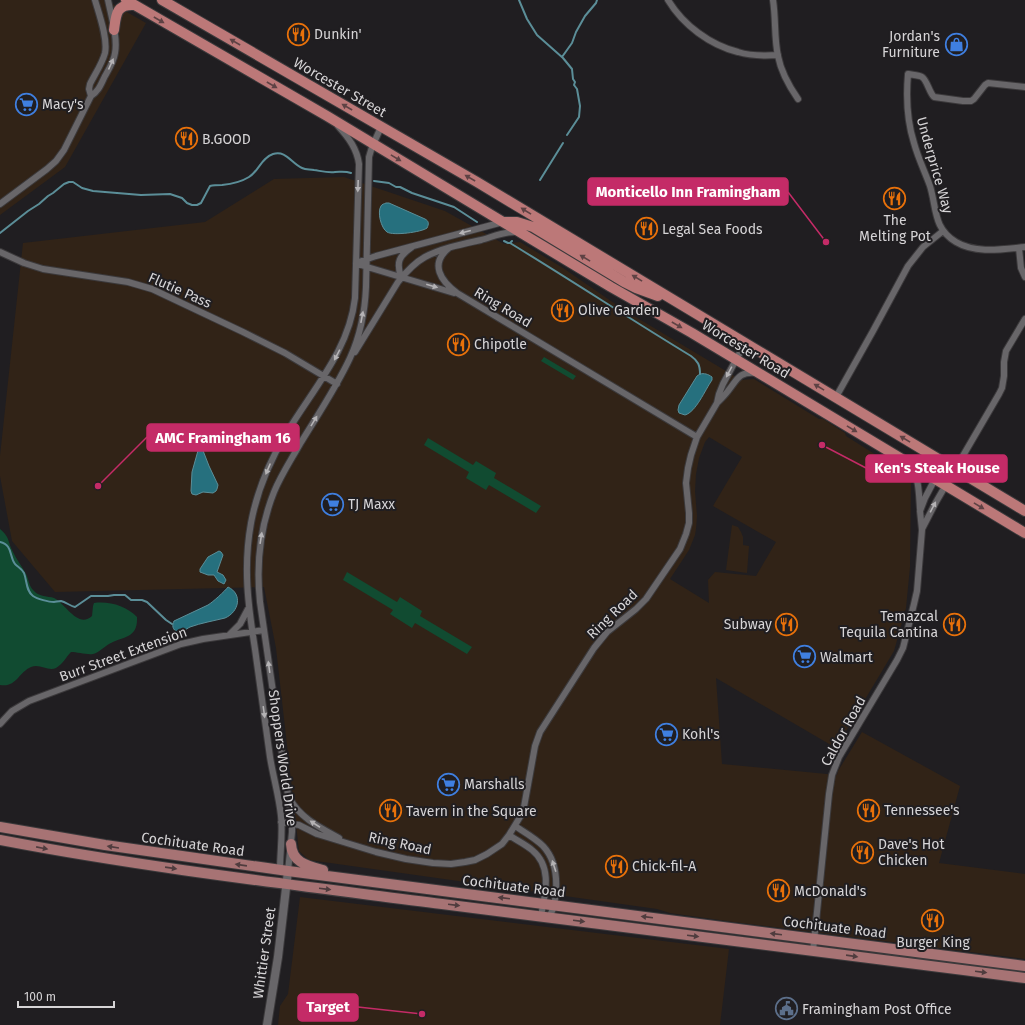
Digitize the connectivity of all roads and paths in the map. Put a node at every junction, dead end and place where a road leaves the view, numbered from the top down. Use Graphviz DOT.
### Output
graph roads {
  1 [pos="95,0"];
  2 [pos="108,0"];
  3 [pos="162,0"];
  4 [pos="668,0"];
  5 [pos="773,0"];
  6 [pos="130,2"];
  7 [pos="114,30"];
  8 [pos="778,55"];
  9 [pos="1025,87"];
  10 [pos="91,96"];
  11 [pos="798,98"];
  12 [pos="326,116"];
  13 [pos="381,127"];
  14 [pos="373,144"];
  15 [pos="504,198"];
  16 [pos="0,204"];
  17 [pos="503,222"];
  18 [pos="943,231"];
  19 [pos="526,236"];
  20 [pos="418,245"];
  21 [pos="449,248"];
  22 [pos="1022,248"];
  23 [pos="1,253"];
  24 [pos="367,259"];
  25 [pos="356,263"];
  26 [pos="367,267"];
  27 [pos="1025,277"];
  28 [pos="401,278"];
  29 [pos="461,296"];
  30 [pos="682,305"];
  31 [pos="1025,319"];
  32 [pos="745,343"];
  33 [pos="736,360"];
  34 [pos="346,367"];
  35 [pos="762,375"];
  36 [pos="324,376"];
  37 [pos="337,384"];
  38 [pos="836,397"];
  39 [pos="717,403"];
  40 [pos="698,437"];
  41 [pos="908,463"];
  42 [pos="956,469"];
  43 [pos="935,479"];
  44 [pos="946,486"];
  45 [pos="920,511"];
  46 [pos="1025,511"];
  47 [pos="922,530"];
  48 [pos="1025,532"];
  49 [pos="248,608"];
  50 [pos="264,630"];
  51 [pos="252,632"];
  52 [pos="229,635"];
  53 [pos="0,724"];
  54 [pos="288,794"];
  55 [pos="281,822"];
  56 [pos="292,824"];
  57 [pos="515,826"];
  58 [pos="0,827"];
  59 [pos="509,835"];
  60 [pos="0,840"];
  61 [pos="349,843"];
  62 [pos="291,844"];
  63 [pos="284,871"];
  64 [pos="376,882"];
  65 [pos="286,884"];
  66 [pos="543,903"];
  67 [pos="554,905"];
  68 [pos="545,917"];
  69 [pos="814,938"];
  70 [pos="813,951"];
  71 [pos="1025,966"];
  72 [pos="1025,978"];
  73 [pos="267,1025"];
  1 -- 10 [label="street"];
  2 -- 7 [label="street"];
  13 -- 3 [label="highway, Worcester Street, one-way"];
  4 -- 8 [label="street"];
  5 -- 8 [label="street"];
  6 -- 7 [label="highway"];
  6 -- 12 [label="highway, one-way"];
  10 -- 7 [label="street, one-way"];
  8 -- 11 [label="street"];
  9 -- 18 [label="street, Underprice Way"];
  10 -- 16 [label="street"];
  12 -- 14 [label="highway"];
  12 -- 25 [label="street, Shoppers World Drive, one-way"];
  13 -- 14 [label="street, Shoppers World Drive"];
  15 -- 13 [label="highway, Worcester Street, one-way"];
  14 -- 17 [label="highway, Worcester Road, one-way"];
  14 -- 24 [label="street, Shoppers World Drive"];
  30 -- 15 [label="highway, Worcester Road, one-way"];
  17 -- 19 [label="highway, Worcester Road"];
  17 -- 20 [label="street, one-way"];
  30 -- 17 [label="highway, one-way"];
  18 -- 22 [label="street, Underprice Way"];
  18 -- 38 [label="street, Underprice Way"];
  19 -- 21 [label="street, Shoppers World Drive"];
  19 -- 33 [label="highway, Worcester Road, one-way"];
  20 -- 24 [label="street"];
  20 -- 28 [label="street"];
  21 -- 28 [label="street, Shoppers World Drive"];
  21 -- 29 [label="street, Ring Road"];
  22 -- 27 [label="street, Underprice Way"];
  23 -- 36 [label="street, Flutie Pass"];
  24 -- 25 [label="street"];
  24 -- 26 [label="street, Shoppers World Drive"];
  25 -- 26 [label="street, Ring Road"];
  25 -- 36 [label="street, Shoppers World Drive, one-way"];
  26 -- 28 [label="street, Ring Road"];
  34 -- 26 [label="street, Shoppers World Drive, one-way"];
  28 -- 29 [label="street, Ring Road, one-way"];
  28 -- 34 [label="street, Shoppers World Drive"];
  29 -- 40 [label="street, Ring Road"];
  30 -- 32 [label="highway, Worcester Road"];
  31 -- 42 [label="street"];
  32 -- 33 [label="street, Ring Road"];
  38 -- 32 [label="highway, Worcester Road, one-way"];
  33 -- 35 [label="highway, Worcester Road"];
  33 -- 39 [label="street, Ring Road, one-way"];
  34 -- 37 [label="street, Shoppers World Drive"];
  35 -- 39 [label="street"];
  35 -- 41 [label="highway, Worcester Road, one-way"];
  36 -- 37 [label="street, Flutie Pass"];
  36 -- 49 [label="street, Shoppers World Drive, one-way"];
  50 -- 37 [label="street, Shoppers World Drive, one-way"];
  42 -- 38 [label="highway, Worcester Road, one-way"];
  39 -- 40 [label="street, Ring Road"];
  40 -- 57 [label="street, Ring Road"];
  41 -- 43 [label="highway, Worcester Road"];
  41 -- 45 [label="street"];
  42 -- 43 [label="street"];
  42 -- 44 [label="street, Caldor Road"];
  42 -- 46 [label="highway, Worcester Road"];
  43 -- 44 [label="highway, Worcester Road"];
  43 -- 45 [label="street, Caldor Road"];
  47 -- 44 [label="street, Caldor Road, one-way"];
  44 -- 48 [label="highway, Worcester Road, one-way"];
  45 -- 47 [label="street, Caldor Road"];
  47 -- 69 [label="street, Caldor Road"];
  49 -- 51 [label="street, Shoppers World Drive"];
  49 -- 52 [label="street"];
  50 -- 51 [label="street, Burr Street Extension"];
  54 -- 50 [label="street, Shoppers World Drive, one-way"];
  51 -- 52 [label="street, Burr Street Extension"];
  51 -- 55 [label="street, Shoppers World Drive, one-way"];
  52 -- 53 [label="street, Burr Street Extension"];
  54 -- 56 [label="street, Shoppers World Drive"];
  61 -- 54 [label="street, Ring Road, one-way"];
  55 -- 56 [label="street, Ring Road"];
  55 -- 63 [label="street, Shoppers World Drive"];
  56 -- 61 [label="street, Ring Road"];
  56 -- 62 [label="street, Shoppers World Drive"];
  57 -- 59 [label="street, Ring Road"];
  67 -- 57 [label="street, one-way"];
  63 -- 58 [label="main road, Cochituate Road, one-way"];
  59 -- 61 [label="street, Ring Road"];
  59 -- 66 [label="street"];
  60 -- 65 [label="main road, Cochituate Road, one-way"];
  62 -- 63 [label="street, Shoppers World Drive"];
  62 -- 64 [label="main road"];
  63 -- 64 [label="main road, Cochituate Road"];
  63 -- 65 [label="street, Shoppers World Drive"];
  66 -- 64 [label="main road, Cochituate Road, one-way"];
  65 -- 68 [label="main road, Cochituate Road, one-way"];
  65 -- 73 [label="street, Whittier Street"];
  66 -- 67 [label="main road, Cochituate Road"];
  66 -- 68 [label="street"];
  67 -- 68 [label="street"];
  69 -- 67 [label="main road, Cochituate Road, one-way"];
  68 -- 70 [label="main road, Cochituate Road, one-way"];
  69 -- 70 [label="street, Caldor Road"];
  69 -- 71 [label="main road, Cochituate Road"];
  70 -- 72 [label="main road, Cochituate Road, one-way"];
}
